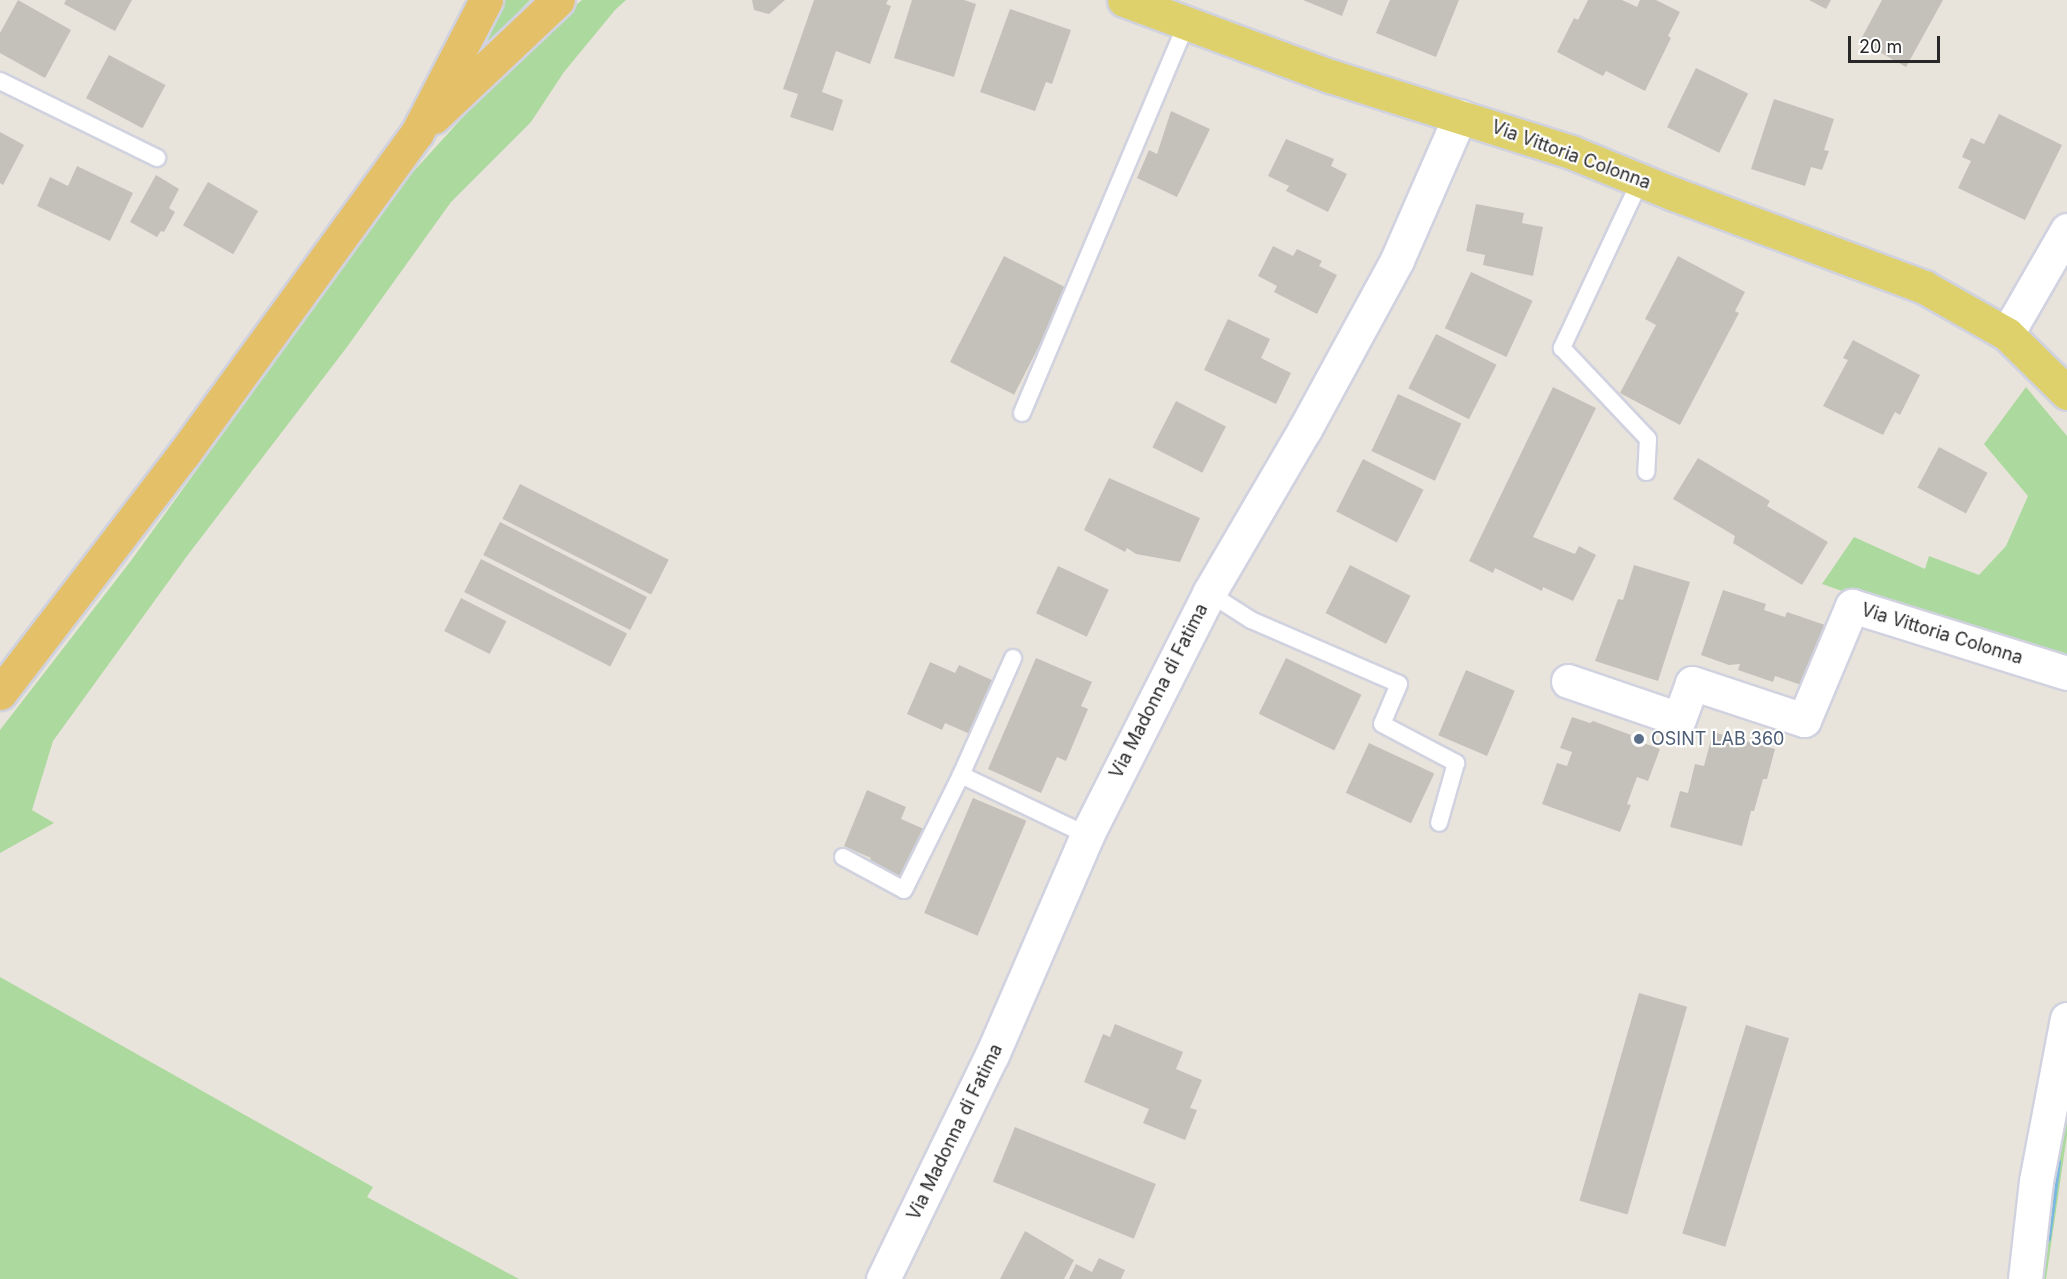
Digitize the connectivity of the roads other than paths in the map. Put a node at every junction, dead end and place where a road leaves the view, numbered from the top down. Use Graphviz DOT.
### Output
graph roads {
  1 [pos="486,0"];
  2 [pos="558,0"];
  3 [pos="1124,0"];
  4 [pos="1176,13"];
  5 [pos="0,81"];
  6 [pos="1460,116"];
  7 [pos="417,132"];
  8 [pos="157,158"];
  9 [pos="1641,179"];
  10 [pos="2067,230"];
  11 [pos="2007,334"];
  12 [pos="2067,393"];
  13 [pos="1022,413"];
  14 [pos="1646,472"];
  15 [pos="1209,593"];
  16 [pos="1013,658"];
  17 [pos="2067,673"];
  18 [pos="1568,681"];
  19 [pos="0,693"];
  20 [pos="961,775"];
  21 [pos="1439,823"];
  22 [pos="1087,835"];
  23 [pos="843,857"];
  24 [pos="2067,1019"];
  25 [pos="883,1279"];
  26 [pos="2025,1279"];
  1 -- 7 [label="highway"];
  2 -- 7 [label="highway"];
  3 -- 4 [label="main road, Via Vittoria Colonna"];
  4 -- 6 [label="main road, Via Vittoria Colonna"];
  4 -- 13 [label="lane"];
  5 -- 8 [label="lane"];
  6 -- 9 [label="main road, Via Vittoria Colonna"];
  6 -- 15 [label="street, Via Madonna di Fatima"];
  7 -- 19 [label="highway"];
  9 -- 11 [label="main road, Via Vittoria Colonna"];
  9 -- 14 [label="lane"];
  10 -- 11 [label="street"];
  11 -- 12 [label="main road, Via Vittoria Colonna"];
  15 -- 21 [label="lane"];
  15 -- 22 [label="street, Via Madonna di Fatima"];
  16 -- 20 [label="lane"];
  17 -- 18 [label="street, Via Vittoria Colonna"];
  20 -- 22 [label="lane"];
  20 -- 23 [label="lane"];
  22 -- 25 [label="street, Via Madonna di Fatima"];
  24 -- 26 [label="street"];
}
